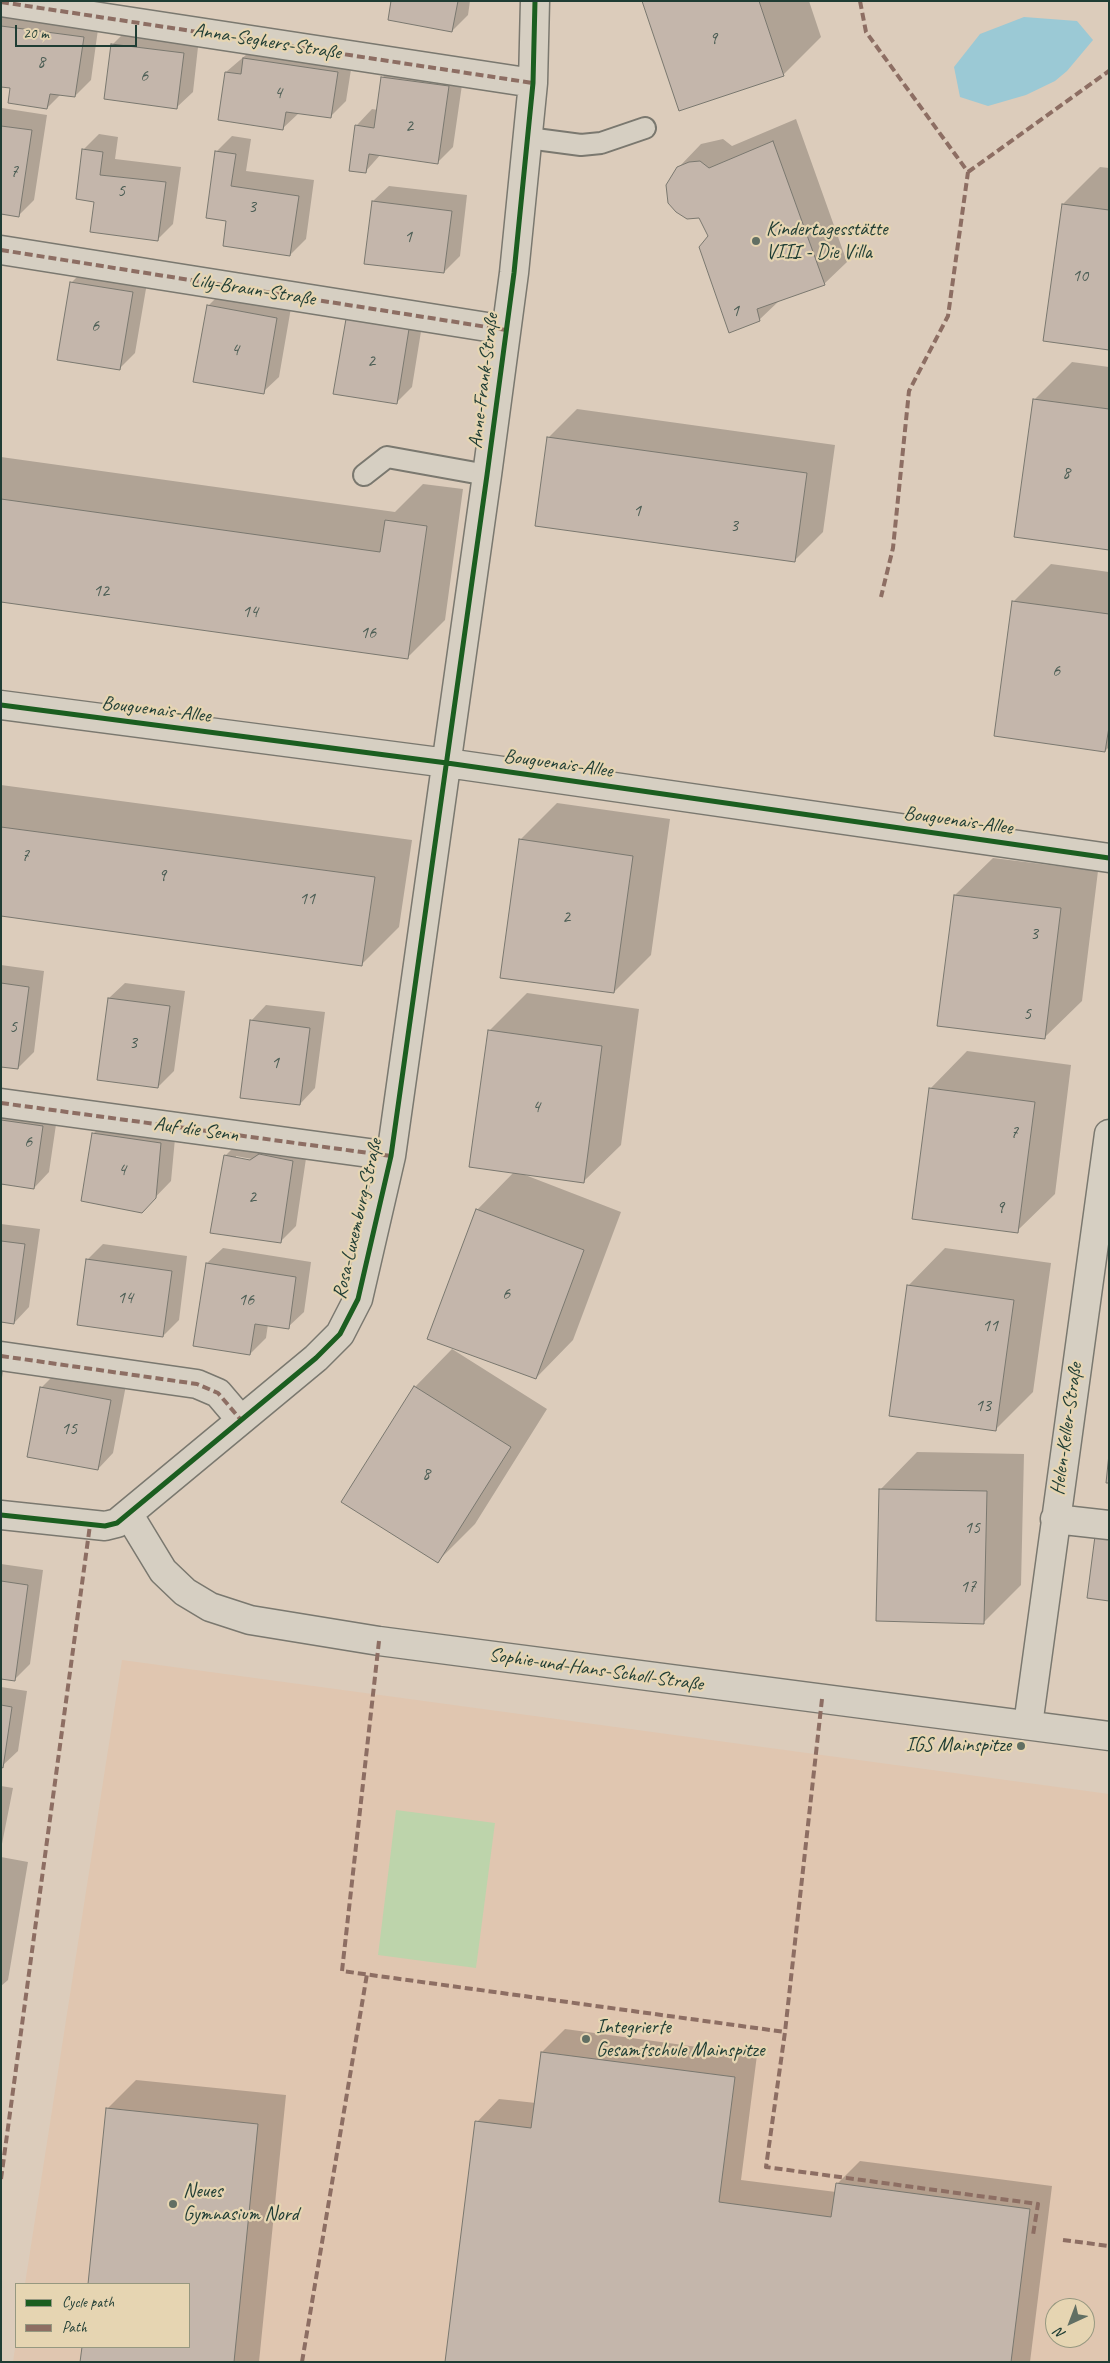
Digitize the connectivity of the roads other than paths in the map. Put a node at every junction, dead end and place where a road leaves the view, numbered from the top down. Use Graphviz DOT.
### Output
graph roads {
  1 [pos="535,1"];
  2 [pos="1,2"];
  3 [pos="534,83"];
  4 [pos="645,128"];
  5 [pos="528,138"];
  6 [pos="1,250"];
  7 [pos="506,330"];
  8 [pos="364,475"];
  9 [pos="487,475"];
  10 [pos="1,705"];
  11 [pos="447,763"];
  12 [pos="1109,858"];
  13 [pos="1,1103"];
  14 [pos="1109,1134"];
  15 [pos="391,1156"];
  16 [pos="1101,1240"];
  17 [pos="1,1356"];
  18 [pos="241,1420"];
  19 [pos="1,1515"];
  20 [pos="129,1515"];
  21 [pos="1055,1519"];
  22 [pos="1109,1525"];
  23 [pos="1028,1725"];
  24 [pos="1109,1736"];
  1 -- 3 [label="street, Anne-Frank-Straße"];
  2 -- 3 [label="street, Anna-Seghers-Straße"];
  3 -- 5 [label="street, Anne-Frank-Straße"];
  4 -- 5 [label="lane"];
  5 -- 7 [label="street, Anne-Frank-Straße"];
  6 -- 7 [label="street, Lily-Braun-Straße"];
  7 -- 9 [label="street, Anne-Frank-Straße"];
  8 -- 9 [label="lane"];
  9 -- 11 [label="street, Anne-Frank-Straße"];
  10 -- 11 [label="street, Bouguenais-Allee"];
  11 -- 12 [label="street, Bouguenais-Allee"];
  11 -- 15 [label="street, Rosa-Luxemburg-Straße"];
  13 -- 15 [label="street, Auf die Senn"];
  14 -- 16 [label="street, Helen-Keller-Straße"];
  15 -- 18 [label="street, Rosa-Luxemburg-Straße"];
  16 -- 21 [label="street, Helen-Keller-Straße"];
  17 -- 18 [label="street"];
  18 -- 20 [label="street, Rosa-Luxemburg-Straße"];
  19 -- 20 [label="street, Rosa-Luxemburg-Straße"];
  20 -- 23 [label="street, Sophie-und-Hans-Scholl-Straße"];
  21 -- 22 [label="street"];
  21 -- 23 [label="street, Helen-Keller-Straße"];
  23 -- 24 [label="street, Sophie-und-Hans-Scholl-Straße"];
}
